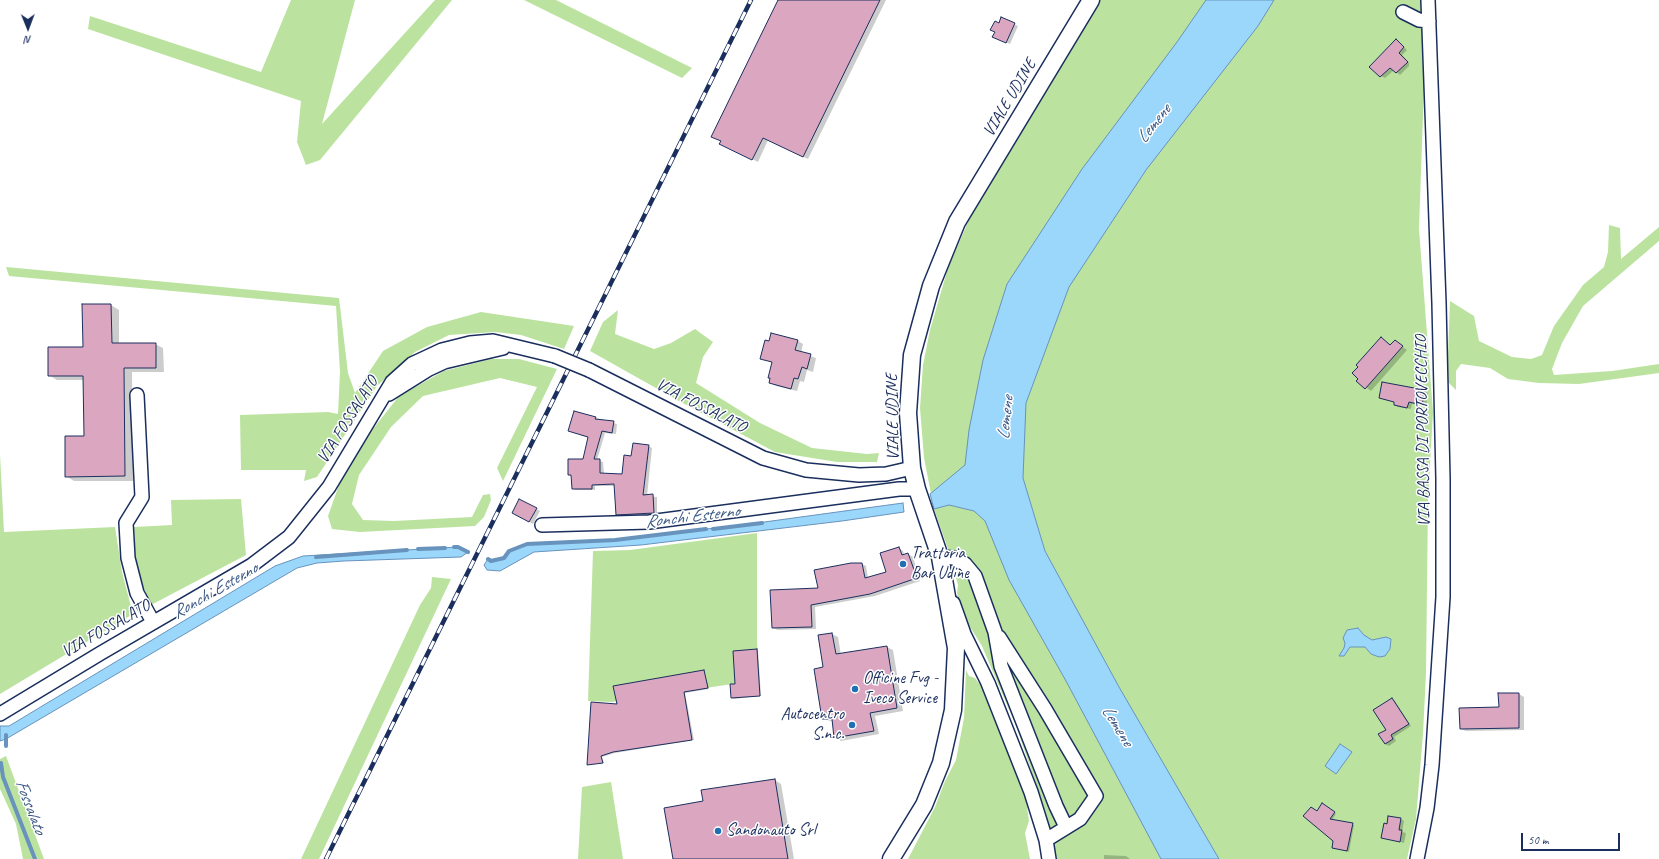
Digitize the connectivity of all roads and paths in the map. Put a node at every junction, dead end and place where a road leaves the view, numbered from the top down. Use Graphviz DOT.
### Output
graph roads {
  1 [pos="1091,0"];
  2 [pos="1428,0"];
  3 [pos="1404,12"];
  4 [pos="1429,21"];
  5 [pos="137,395"];
  6 [pos="912,468"];
  7 [pos="918,489"];
  8 [pos="542,525"];
  9 [pos="940,557"];
  10 [pos="946,583"];
  11 [pos="154,622"];
  12 [pos="995,632"];
  13 [pos="0,714"];
  14 [pos="1066,827"];
  15 [pos="1046,840"];
  16 [pos="891,859"];
  17 [pos="1049,859"];
  18 [pos="1417,859"];
  1 -- 6 [label="main road, VIALE UDINE"];
  2 -- 4 [label="street, VIA BASSA DI PORTOVECCHIO"];
  3 -- 4 [label="street"];
  4 -- 18 [label="street, VIA BASSA DI PORTOVECCHIO"];
  5 -- 11 [label="street"];
  6 -- 7 [label="main road, VIALE UDINE"];
  6 -- 11 [label="street, VIA FOSSALATO, bridge"];
  7 -- 8 [label="street"];
  7 -- 9 [label="main road, VIALE UDINE"];
  9 -- 10 [label="main road, VIALE UDINE"];
  9 -- 12 [label="street"];
  10 -- 15 [label="street"];
  10 -- 16 [label="main road, VIALE UDINE"];
  11 -- 13 [label="street, VIA FOSSALATO"];
  12 -- 14 [label="street"];
  12 -- 14 [label="street"];
  14 -- 15 [label="street"];
  15 -- 17 [label="street"];
}
